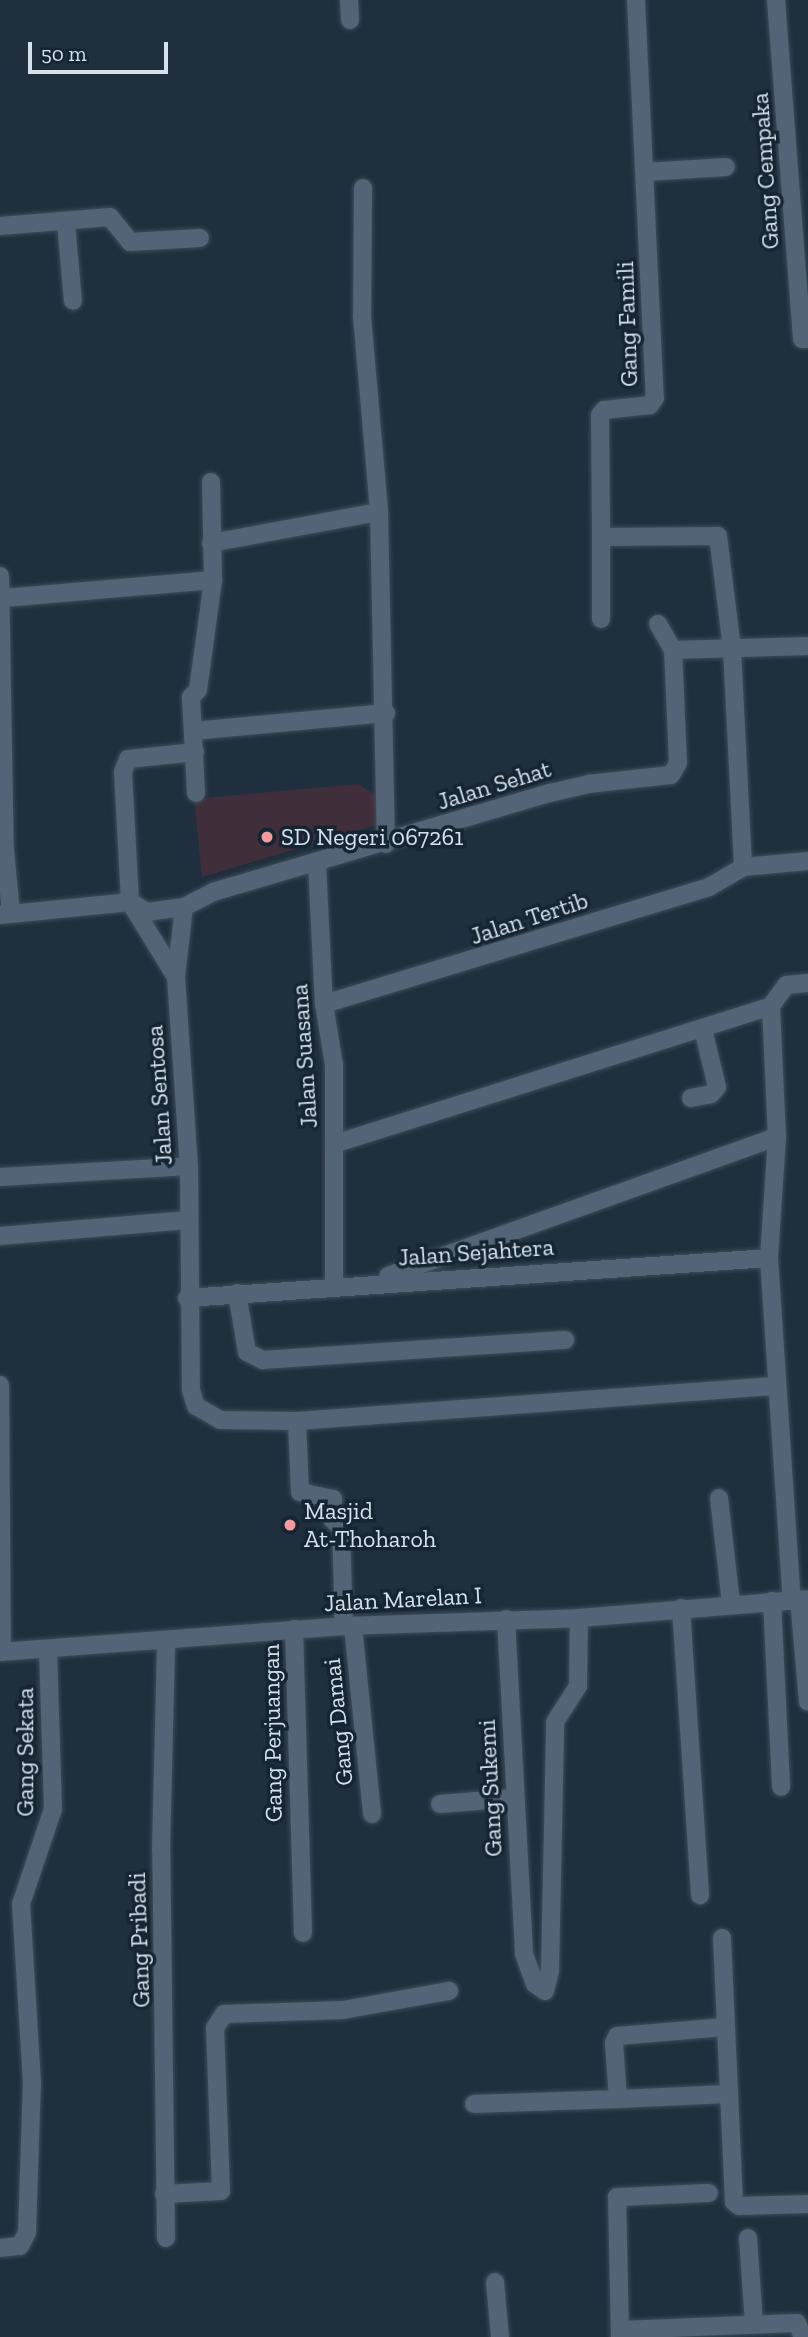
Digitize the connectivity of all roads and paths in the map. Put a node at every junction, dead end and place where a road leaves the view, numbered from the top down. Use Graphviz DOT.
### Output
graph roads {
  1 [pos="349,0"];
  2 [pos="636,0"];
  3 [pos="776,0"];
  4 [pos="350,20"];
  5 [pos="726,167"];
  6 [pos="646,172"];
  7 [pos="363,188"];
  8 [pos="66,223"];
  9 [pos="0,226"];
  10 [pos="200,238"];
  11 [pos="73,302"];
  12 [pos="805,339"];
  13 [pos="211,482"];
  14 [pos="379,512"];
  15 [pos="601,537"];
  16 [pos="211,543"];
  17 [pos="0,576"];
  18 [pos="213,580"];
  19 [pos="4,598"];
  20 [pos="601,619"];
  21 [pos="658,624"];
  22 [pos="808,646"];
  23 [pos="732,649"];
  24 [pos="673,650"];
  25 [pos="386,713"];
  26 [pos="193,731"];
  27 [pos="195,751"];
  28 [pos="196,793"];
  29 [pos="386,844"];
  30 [pos="808,861"];
  31 [pos="317,863"];
  32 [pos="743,867"];
  33 [pos="130,902"];
  34 [pos="184,907"];
  35 [pos="6,915"];
  36 [pos="176,977"];
  37 [pos="808,983"];
  38 [pos="324,1004"];
  39 [pos="771,1006"];
  40 [pos="703,1029"];
  41 [pos="691,1098"];
  42 [pos="777,1137"];
  43 [pos="334,1144"];
  44 [pos="189,1166"];
  45 [pos="0,1177"];
  46 [pos="187,1220"];
  47 [pos="0,1236"];
  48 [pos="769,1258"];
  49 [pos="369,1283"];
  50 [pos="334,1288"];
  51 [pos="237,1293"];
  52 [pos="187,1298"];
  53 [pos="565,1340"];
  54 [pos="0,1385"];
  55 [pos="774,1385"];
  56 [pos="297,1421"];
  57 [pos="719,1498"];
  58 [pos="800,1599"];
  59 [pos="772,1601"];
  60 [pos="730,1604"];
  61 [pos="681,1608"];
  62 [pos="579,1618"];
  63 [pos="506,1619"];
  64 [pos="348,1626"];
  65 [pos="294,1629"];
  66 [pos="166,1641"];
  67 [pos="48,1650"];
  68 [pos="1,1652"];
  69 [pos="808,1702"];
  70 [pos="781,1787"];
  71 [pos="514,1798"];
  72 [pos="440,1804"];
  73 [pos="372,1814"];
  74 [pos="700,1895"];
  75 [pos="303,1933"];
  76 [pos="722,1938"];
  77 [pos="449,1991"];
  78 [pos="725,2027"];
  79 [pos="728,2094"];
  80 [pos="618,2099"];
  81 [pos="474,2104"];
  82 [pos="709,2193"];
  83 [pos="164,2194"];
  84 [pos="808,2204"];
  85 [pos="166,2238"];
  86 [pos="748,2238"];
  87 [pos="0,2248"];
  88 [pos="495,2282"];
  89 [pos="754,2324"];
  90 [pos="620,2334"];
  91 [pos="500,2337"];
  92 [pos="803,2337"];
  1 -- 4 [label="street"];
  2 -- 6 [label="street, Gang Famili"];
  3 -- 12 [label="street, Gang Cempaka"];
  5 -- 6 [label="street"];
  6 -- 15 [label="street, Gang Famili"];
  7 -- 14 [label="street"];
  8 -- 9 [label="street"];
  8 -- 10 [label="street"];
  8 -- 11 [label="street"];
  13 -- 16 [label="street"];
  14 -- 16 [label="street"];
  14 -- 25 [label="street"];
  15 -- 20 [label="street"];
  15 -- 23 [label="street"];
  16 -- 18 [label="street"];
  17 -- 19 [label="street"];
  18 -- 19 [label="street"];
  18 -- 26 [label="street"];
  19 -- 35 [label="street"];
  21 -- 24 [label="street"];
  22 -- 23 [label="street"];
  23 -- 24 [label="street"];
  23 -- 32 [label="street"];
  24 -- 29 [label="street, Jalan Sehat"];
  25 -- 26 [label="street"];
  25 -- 29 [label="street"];
  26 -- 27 [label="street"];
  27 -- 28 [label="street"];
  27 -- 33 [label="street"];
  29 -- 31 [label="street, Jalan Sehat"];
  30 -- 32 [label="street"];
  31 -- 34 [label="street, Jalan Sehat"];
  31 -- 38 [label="street, Jalan Suasana"];
  32 -- 38 [label="street, Jalan Tertib"];
  33 -- 34 [label="street, Jalan Sehat"];
  33 -- 35 [label="street, Jalan Sehat"];
  33 -- 36 [label="street, Jalan Sentosa"];
  34 -- 36 [label="street"];
  36 -- 44 [label="street, Jalan Sentosa"];
  37 -- 39 [label="street"];
  38 -- 43 [label="street, Jalan Suasana"];
  39 -- 40 [label="street"];
  39 -- 42 [label="street"];
  40 -- 41 [label="street"];
  40 -- 43 [label="street"];
  42 -- 48 [label="street"];
  42 -- 49 [label="street"];
  43 -- 50 [label="street, Jalan Suasana"];
  44 -- 45 [label="street"];
  44 -- 46 [label="street, Jalan Sentosa"];
  46 -- 47 [label="street"];
  46 -- 52 [label="street, Jalan Sentosa"];
  48 -- 49 [label="street, Jalan Sejahtera"];
  48 -- 55 [label="street"];
  49 -- 50 [label="street, Jalan Sejahtera"];
  50 -- 51 [label="street, Jalan Sejahtera"];
  51 -- 52 [label="street, Jalan Sejahtera"];
  51 -- 53 [label="street"];
  52 -- 56 [label="street, Jalan Sentosa"];
  54 -- 68 [label="street"];
  55 -- 56 [label="street"];
  55 -- 58 [label="street"];
  56 -- 64 [label="street, Gang Damai"];
  57 -- 60 [label="street"];
  58 -- 59 [label="street, Jalan Marelan I"];
  58 -- 69 [label="street"];
  59 -- 60 [label="street, Jalan Marelan I"];
  59 -- 70 [label="street"];
  60 -- 61 [label="street, Jalan Marelan I"];
  61 -- 62 [label="street, Jalan Marelan I"];
  61 -- 74 [label="street"];
  62 -- 63 [label="street, Jalan Marelan I"];
  62 -- 71 [label="street, Gang Sukemi"];
  63 -- 64 [label="street, Jalan Marelan I"];
  63 -- 71 [label="street, Gang Sukemi"];
  64 -- 65 [label="street, Jalan Marelan I"];
  64 -- 73 [label="street, Gang Damai"];
  65 -- 66 [label="street, Jalan Marelan I"];
  65 -- 75 [label="street, Gang Perjuangan"];
  66 -- 67 [label="street, Jalan Marelan I"];
  66 -- 83 [label="street, Gang Pribadi"];
  67 -- 68 [label="street, Jalan Marelan I"];
  67 -- 87 [label="street, Gang Sekata"];
  71 -- 72 [label="street"];
  76 -- 78 [label="street"];
  77 -- 83 [label="street"];
  78 -- 79 [label="street"];
  78 -- 80 [label="street"];
  79 -- 80 [label="street"];
  79 -- 84 [label="street"];
  80 -- 81 [label="street"];
  82 -- 90 [label="street"];
  83 -- 85 [label="street, Gang Pribadi"];
  86 -- 89 [label="street"];
  88 -- 91 [label="street"];
  89 -- 90 [label="street"];
  89 -- 92 [label="street"];
}
